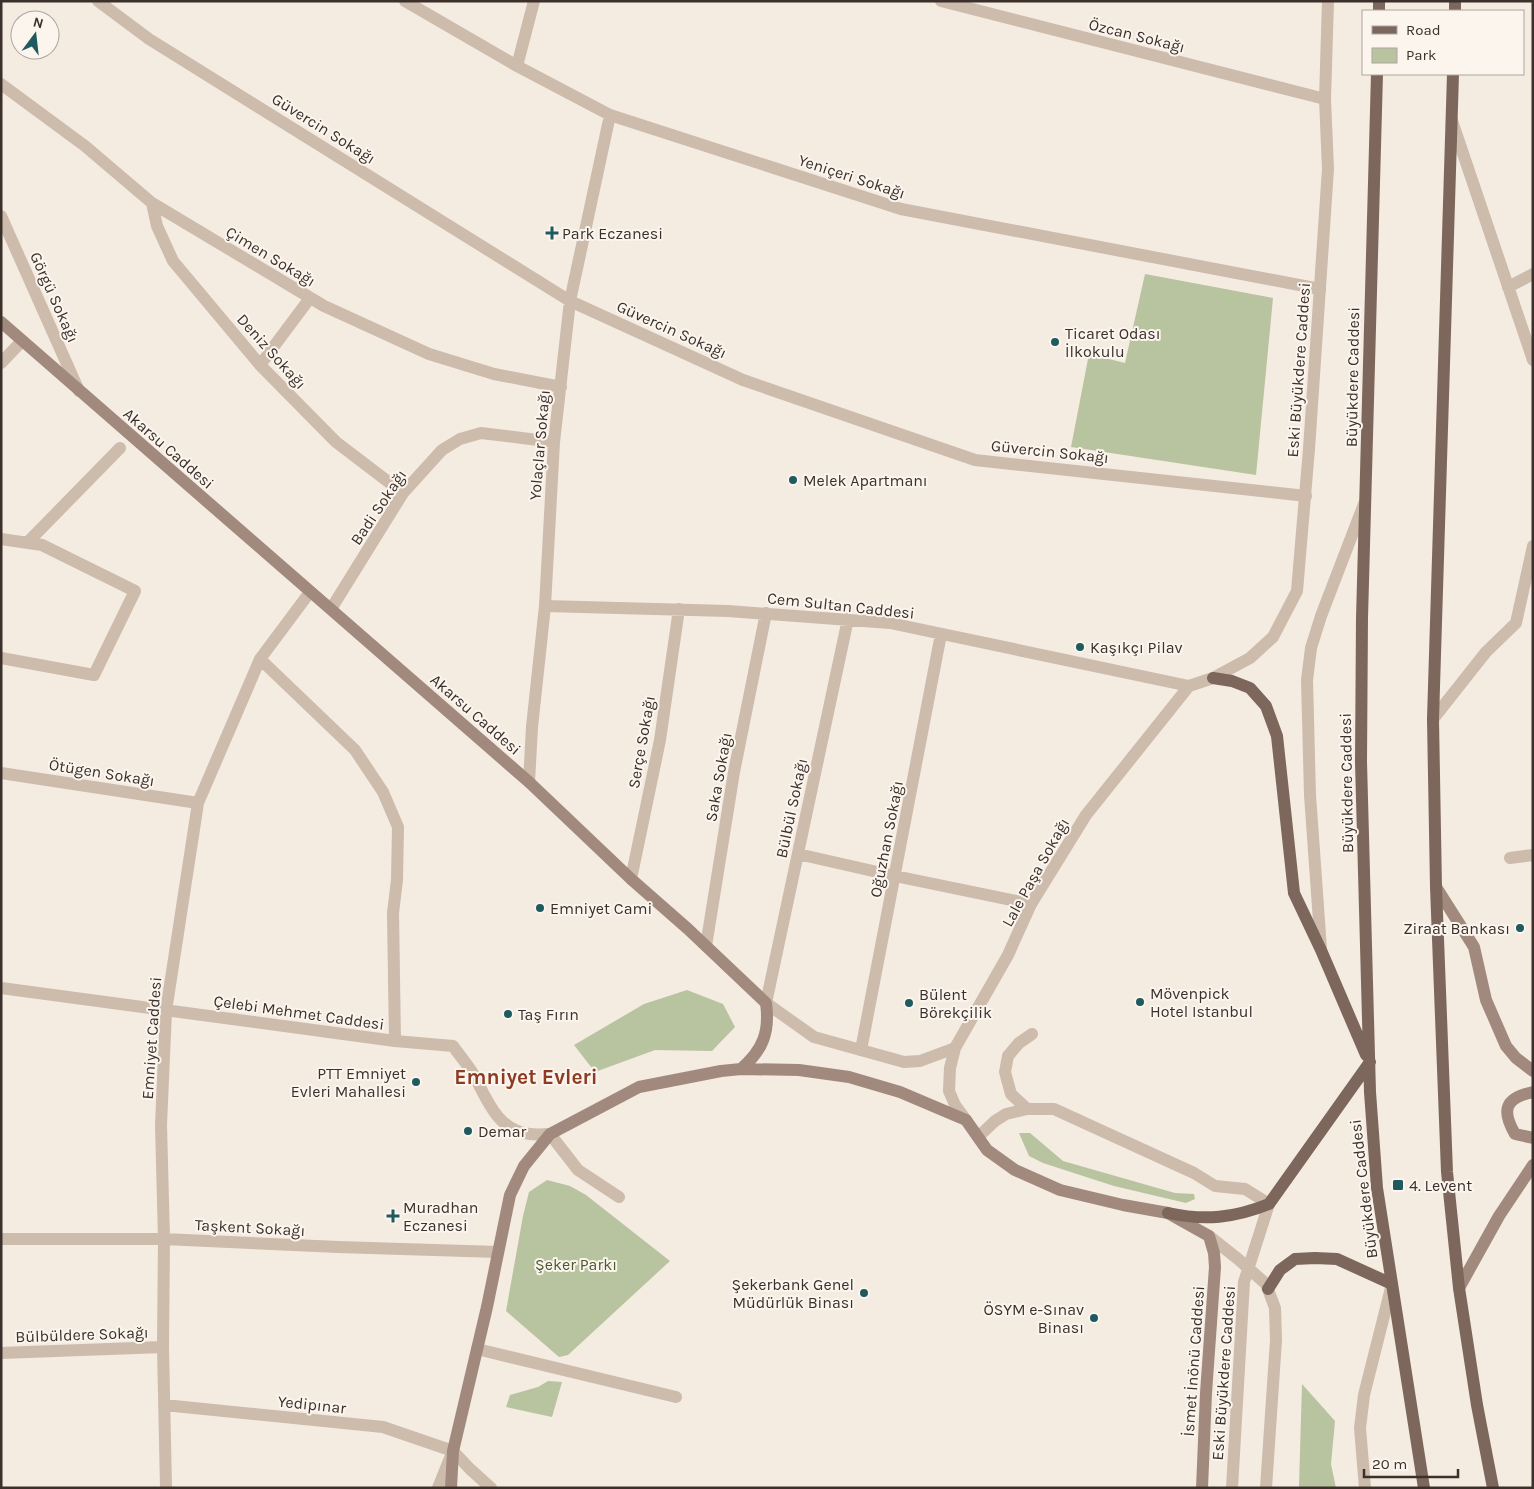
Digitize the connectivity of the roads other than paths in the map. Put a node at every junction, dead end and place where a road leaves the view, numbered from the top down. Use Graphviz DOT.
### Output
graph roads {
  1 [pos="98,1"];
  2 [pos="405,1"];
  3 [pos="534,1"];
  4 [pos="941,1"];
  5 [pos="1328,1"];
  6 [pos="517,66"];
  7 [pos="1377,75"];
  8 [pos="1453,75"];
  9 [pos="1,84"];
  10 [pos="1325,99"];
  11 [pos="610,116"];
  12 [pos="1452,118"];
  13 [pos="152,203"];
  14 [pos="1,216"];
  15 [pos="1533,274"];
  16 [pos="1508,288"];
  17 [pos="1320,289"];
  18 [pos="310,298"];
  19 [pos="570,301"];
  20 [pos="1,322"];
  21 [pos="22,342"];
  22 [pos="1533,360"];
  23 [pos="1,363"];
  24 [pos="260,364"];
  25 [pos="561,387"];
  26 [pos="78,391"];
  27 [pos="554,442"];
  28 [pos="120,448"];
  29 [pos="403,494"];
  30 [pos="1306,496"];
  31 [pos="1365,502"];
  32 [pos="1,539"];
  33 [pos="27,543"];
  34 [pos="1533,546"];
  35 [pos="310,592"];
  36 [pos="545,606"];
  37 [pos="331,609"];
  38 [pos="679,609"];
  39 [pos="766,613"];
  40 [pos="848,619"];
  41 [pos="942,634"];
  42 [pos="1,658"];
  43 [pos="260,659"];
  44 [pos="1213,678"];
  45 [pos="1189,686"];
  46 [pos="1433,719"];
  47 [pos="1,773"];
  48 [pos="529,782"];
  49 [pos="198,804"];
  50 [pos="798,854"];
  51 [pos="1533,855"];
  52 [pos="1510,858"];
  53 [pos="895,876"];
  54 [pos="631,879"];
  55 [pos="1436,887"];
  56 [pos="1031,904"];
  57 [pos="706,946"];
  58 [pos="1322,950"];
  59 [pos="1,988"];
  60 [pos="766,1003"];
  61 [pos="166,1011"];
  62 [pos="1032,1034"];
  63 [pos="396,1042"];
  64 [pos="955,1048"];
  65 [pos="861,1050"];
  66 [pos="1370,1062"];
  67 [pos="741,1069"];
  68 [pos="1533,1071"];
  69 [pos="1533,1092"];
  70 [pos="1027,1109"];
  71 [pos="966,1120"];
  72 [pos="550,1134"];
  73 [pos="978,1137"];
  74 [pos="1533,1138"];
  75 [pos="1533,1165"];
  76 [pos="619,1197"];
  77 [pos="1270,1204"];
  78 [pos="1168,1213"];
  79 [pos="1209,1236"];
  80 [pos="1,1239"];
  81 [pos="164,1239"];
  82 [pos="498,1252"];
  83 [pos="1249,1268"];
  84 [pos="1392,1284"];
  85 [pos="1459,1288"];
  86 [pos="1268,1289"];
  87 [pos="163,1347"];
  88 [pos="477,1349"];
  89 [pos="1,1353"];
  90 [pos="676,1397"];
  91 [pos="164,1405"];
  92 [pos="453,1451"];
  93 [pos="166,1488"];
  94 [pos="438,1488"];
  95 [pos="452,1488"];
  96 [pos="491,1488"];
  97 [pos="1202,1488"];
  98 [pos="1232,1488"];
  99 [pos="1266,1488"];
  100 [pos="1365,1488"];
  101 [pos="1424,1488"];
  102 [pos="1493,1488"];
  1 -- 19 [label="street, Güvercin Sokağı"];
  2 -- 6 [label="street, Yeniçeri Sokağı"];
  3 -- 6 [label="street"];
  4 -- 10 [label="street, Özcan Sokağı"];
  5 -- 10 [label="street, Eski Büyükdere Caddesi"];
  6 -- 11 [label="street, Yeniçeri Sokağı"];
  7 -- 31 [label="main road, Büyükdere Caddesi"];
  8 -- 12 [label="main road"];
  9 -- 13 [label="street, Çimen Sokağı"];
  10 -- 17 [label="street, Eski Büyükdere Caddesi"];
  11 -- 17 [label="street, Yeniçeri Sokağı"];
  11 -- 19 [label="street, Yolaçlar Sokağı"];
  12 -- 16 [label="street"];
  12 -- 46 [label="main road"];
  13 -- 18 [label="street, Çimen Sokağı"];
  13 -- 24 [label="street, Deniz Sokağı"];
  14 -- 26 [label="street, Görgü Sokağı"];
  15 -- 16 [label="street"];
  16 -- 22 [label="street"];
  17 -- 30 [label="street, Eski Büyükdere Caddesi"];
  18 -- 24 [label="street"];
  18 -- 25 [label="street, Çimen Sokağı"];
  19 -- 25 [label="street, Yolaçlar Sokağı"];
  19 -- 30 [label="street, Güvercin Sokağı"];
  20 -- 21 [label="main road, Akarsu Caddesi"];
  21 -- 23 [label="street"];
  21 -- 26 [label="main road, Akarsu Caddesi"];
  24 -- 29 [label="street, Deniz Sokağı"];
  25 -- 27 [label="street, Yolaçlar Sokağı"];
  26 -- 35 [label="main road, Akarsu Caddesi"];
  27 -- 29 [label="street, Badi Sokağı"];
  27 -- 36 [label="street, Yolaçlar Sokağı"];
  28 -- 33 [label="street"];
  29 -- 37 [label="street, Badi Sokağı"];
  30 -- 44 [label="street, Eski Büyükdere Caddesi"];
  31 -- 58 [label="street"];
  31 -- 66 [label="main road, Büyükdere Caddesi"];
  32 -- 33 [label="street"];
  33 -- 42 [label="street"];
  34 -- 46 [label="street"];
  35 -- 37 [label="main road, Akarsu Caddesi"];
  35 -- 43 [label="street, Emniyet Caddesi"];
  36 -- 38 [label="street, Cem Sultan Caddesi"];
  36 -- 48 [label="street, Yolaçlar Sokağı"];
  37 -- 48 [label="main road, Akarsu Caddesi"];
  38 -- 39 [label="street, Cem Sultan Caddesi"];
  38 -- 54 [label="street, Serçe Sokağı"];
  39 -- 40 [label="street, Cem Sultan Caddesi"];
  39 -- 57 [label="street, Saka Sokağı"];
  40 -- 41 [label="street, Cem Sultan Caddesi"];
  40 -- 50 [label="street, Bülbül Sokağı"];
  41 -- 45 [label="street, Cem Sultan Caddesi"];
  41 -- 53 [label="street, Oğuzhan Sokağı"];
  43 -- 49 [label="street, Emniyet Caddesi"];
  43 -- 63 [label="street"];
  44 -- 45 [label="street, Eski Büyükdere Caddesi"];
  44 -- 58 [label="main road"];
  45 -- 56 [label="street, Lale Paşa Sokağı"];
  46 -- 55 [label="main road"];
  47 -- 49 [label="street, Ötügen Sokağı"];
  48 -- 54 [label="main road, Akarsu Caddesi"];
  49 -- 61 [label="street, Emniyet Caddesi"];
  50 -- 53 [label="street"];
  50 -- 60 [label="street, Bülbül Sokağı"];
  51 -- 52 [label="street"];
  53 -- 56 [label="street"];
  53 -- 65 [label="street, Oğuzhan Sokağı"];
  54 -- 57 [label="main road, Akarsu Caddesi"];
  55 -- 68 [label="main road"];
  55 -- 85 [label="main road"];
  56 -- 64 [label="street, Lale Paşa Sokağı"];
  57 -- 60 [label="main road, Akarsu Caddesi"];
  58 -- 66 [label="main road"];
  59 -- 61 [label="street, Çelebi Mehmet Caddesi"];
  60 -- 65 [label="street, Akarsu Caddesi"];
  60 -- 67 [label="main road"];
  61 -- 63 [label="street, Çelebi Mehmet Caddesi"];
  61 -- 81 [label="street, Emniyet Caddesi"];
  62 -- 70 [label="street"];
  63 -- 72 [label="street, Çelebi Mehmet Caddesi"];
  64 -- 65 [label="street, Akarsu Caddesi"];
  64 -- 71 [label="street, Lale Paşa Sokağı"];
  66 -- 77 [label="main road"];
  66 -- 84 [label="main road, Büyükdere Caddesi"];
  67 -- 71 [label="main road"];
  67 -- 72 [label="main road"];
  69 -- 74 [label="main road"];
  70 -- 73 [label="street"];
  70 -- 77 [label="street"];
  71 -- 73 [label="main road"];
  72 -- 76 [label="street"];
  72 -- 82 [label="main road"];
  73 -- 78 [label="main road"];
  75 -- 85 [label="main road"];
  77 -- 78 [label="main road"];
  77 -- 83 [label="street, Eski Büyükdere Caddesi"];
  78 -- 79 [label="main road"];
  79 -- 83 [label="street"];
  79 -- 97 [label="main road, İsmet İnönü Caddesi"];
  80 -- 81 [label="street, Taşkent Sokağı"];
  81 -- 82 [label="street, Taşkent Sokağı"];
  81 -- 87 [label="street, Emniyet Caddesi"];
  82 -- 88 [label="main road"];
  83 -- 86 [label="street"];
  83 -- 98 [label="street, Eski Büyükdere Caddesi"];
  84 -- 86 [label="main road"];
  84 -- 100 [label="street"];
  84 -- 101 [label="main road, Büyükdere Caddesi"];
  85 -- 102 [label="main road"];
  86 -- 99 [label="street"];
  87 -- 89 [label="street, Bülbüldere Sokağı"];
  87 -- 91 [label="street, Emniyet Caddesi"];
  88 -- 90 [label="street"];
  88 -- 92 [label="main road"];
  91 -- 92 [label="street, Yedipınar"];
  91 -- 93 [label="street, Emniyet Caddesi"];
  92 -- 94 [label="street"];
  92 -- 95 [label="main road"];
  92 -- 96 [label="street"];
}
